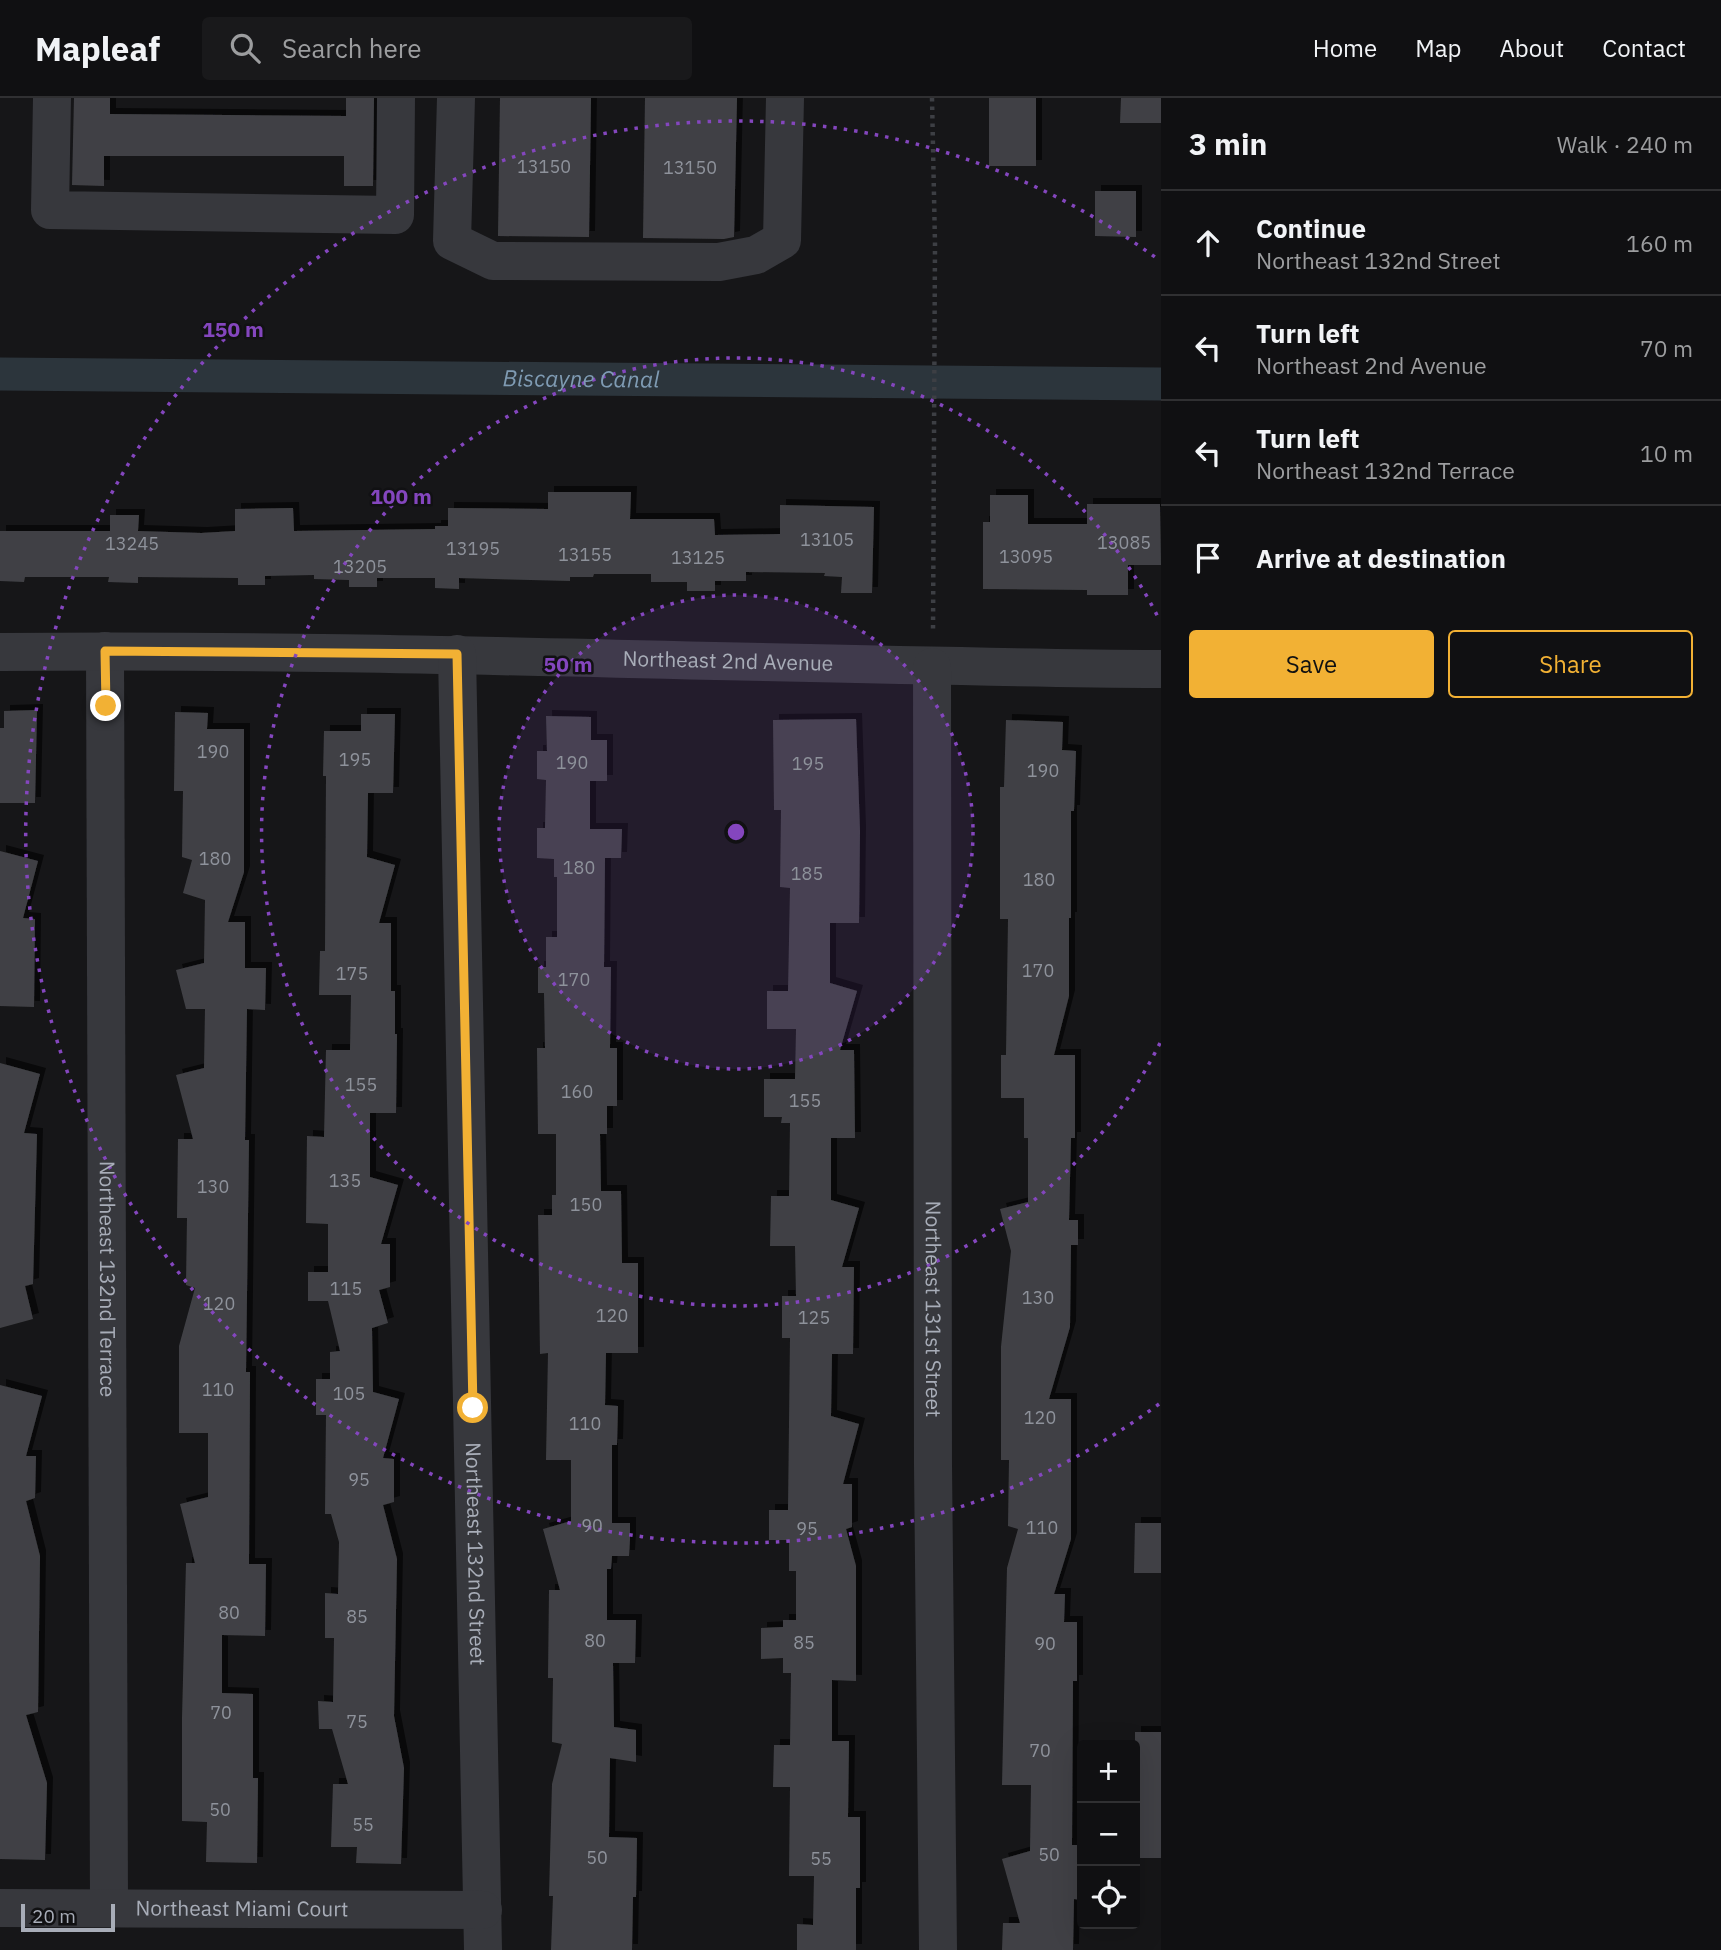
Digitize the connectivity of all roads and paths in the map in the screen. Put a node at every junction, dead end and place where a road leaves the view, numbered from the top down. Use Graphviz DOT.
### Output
graph roads {
  1 [pos="52,98"];
  2 [pos="396,98"];
  3 [pos="456,98"];
  4 [pos="785,98"];
  5 [pos="932,98"];
  6 [pos="105,651"];
  7 [pos="0,652"];
  8 [pos="457,654"];
  9 [pos="932,654"];
  10 [pos="1161,669"];
  11 [pos="0,1908"];
  12 [pos="109,1908"];
  13 [pos="483,1910"];
  14 [pos="483,1950"];
  15 [pos="939,1950"];
  1 -- 2 [label="street"];
  3 -- 4 [label="street"];
  5 -- 9 [label="path"];
  6 -- 7 [label="street, Northeast 2nd Avenue"];
  6 -- 8 [label="street, Northeast 2nd Avenue"];
  6 -- 12 [label="street, Northeast 132nd Terrace"];
  8 -- 9 [label="street, Northeast 2nd Avenue"];
  8 -- 13 [label="street, Northeast 132nd Street"];
  9 -- 10 [label="street, Northeast 2nd Avenue"];
  9 -- 15 [label="street, Northeast 131st Street"];
  11 -- 12 [label="street, Northeast Miami Court"];
  12 -- 13 [label="street, Northeast Miami Court"];
  13 -- 14 [label="street, Northeast 132nd Street"];
}
